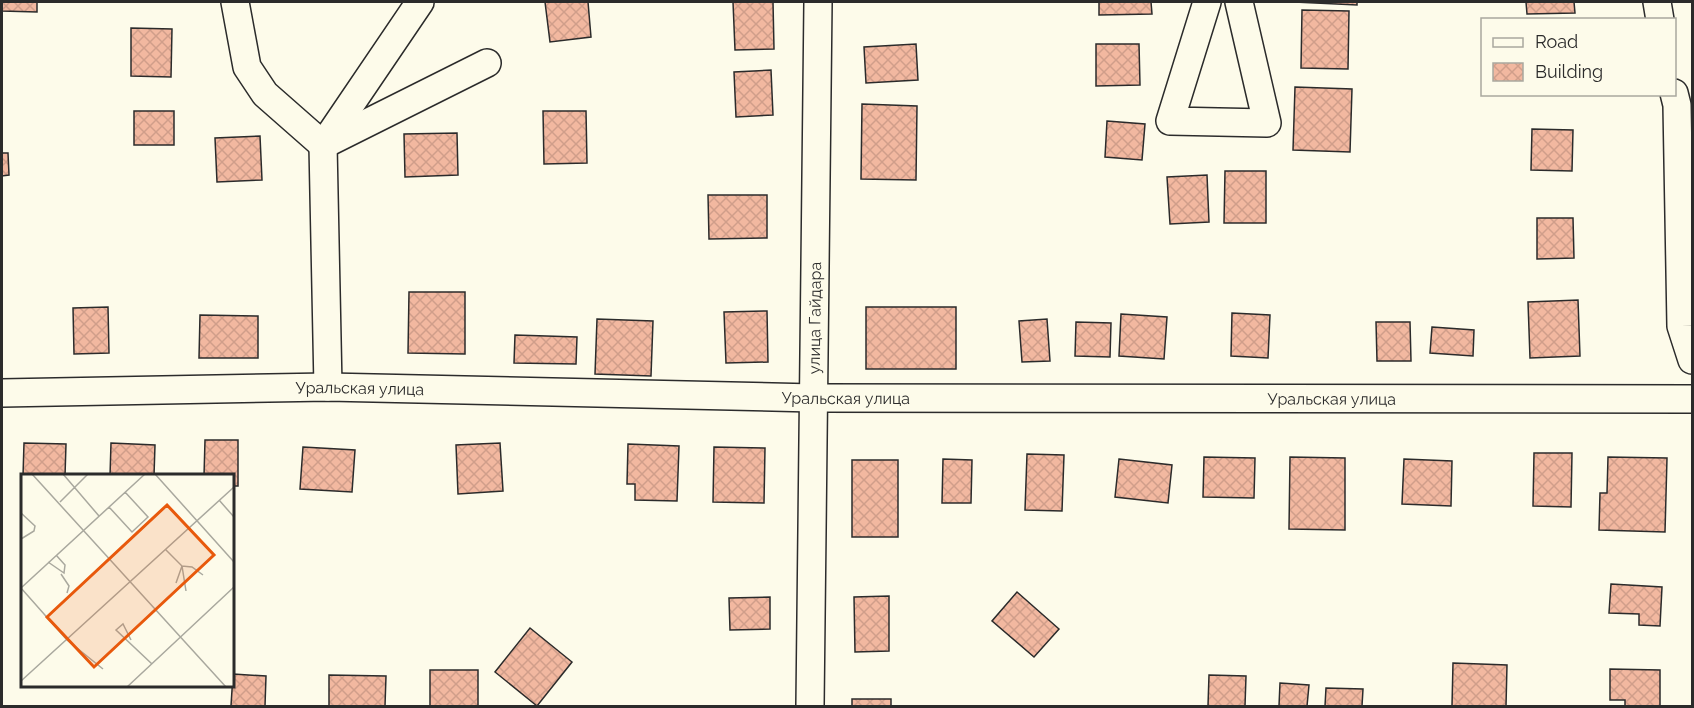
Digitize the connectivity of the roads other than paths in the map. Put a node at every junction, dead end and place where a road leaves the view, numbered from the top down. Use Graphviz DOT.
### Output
graph roads {
  1 [pos="235,2"];
  2 [pos="420,2"];
  3 [pos="818,2"];
  4 [pos="1207,2"];
  5 [pos="1239,2"];
  6 [pos="1657,2"];
  7 [pos="1660,18"];
  8 [pos="487,63"];
  9 [pos="1675,96"];
  10 [pos="323,145"];
  11 [pos="1692,360"];
  12 [pos="328,387"];
  13 [pos="2,393"];
  14 [pos="814,398"];
  15 [pos="1692,399"];
  16 [pos="810,706"];
  1 -- 10 [label="street"];
  2 -- 10 [label="street"];
  3 -- 14 [label="street, улица Гайдара"];
  4 -- 5 [label="street"];
  6 -- 7 [label="street"];
  8 -- 10 [label="street"];
  9 -- 11 [label="street"];
  10 -- 12 [label="street"];
  12 -- 13 [label="street, Уральская улица"];
  12 -- 14 [label="street, Уральская улица"];
  14 -- 15 [label="street, Уральская улица"];
  14 -- 16 [label="street, улица Гайдара"];
}
